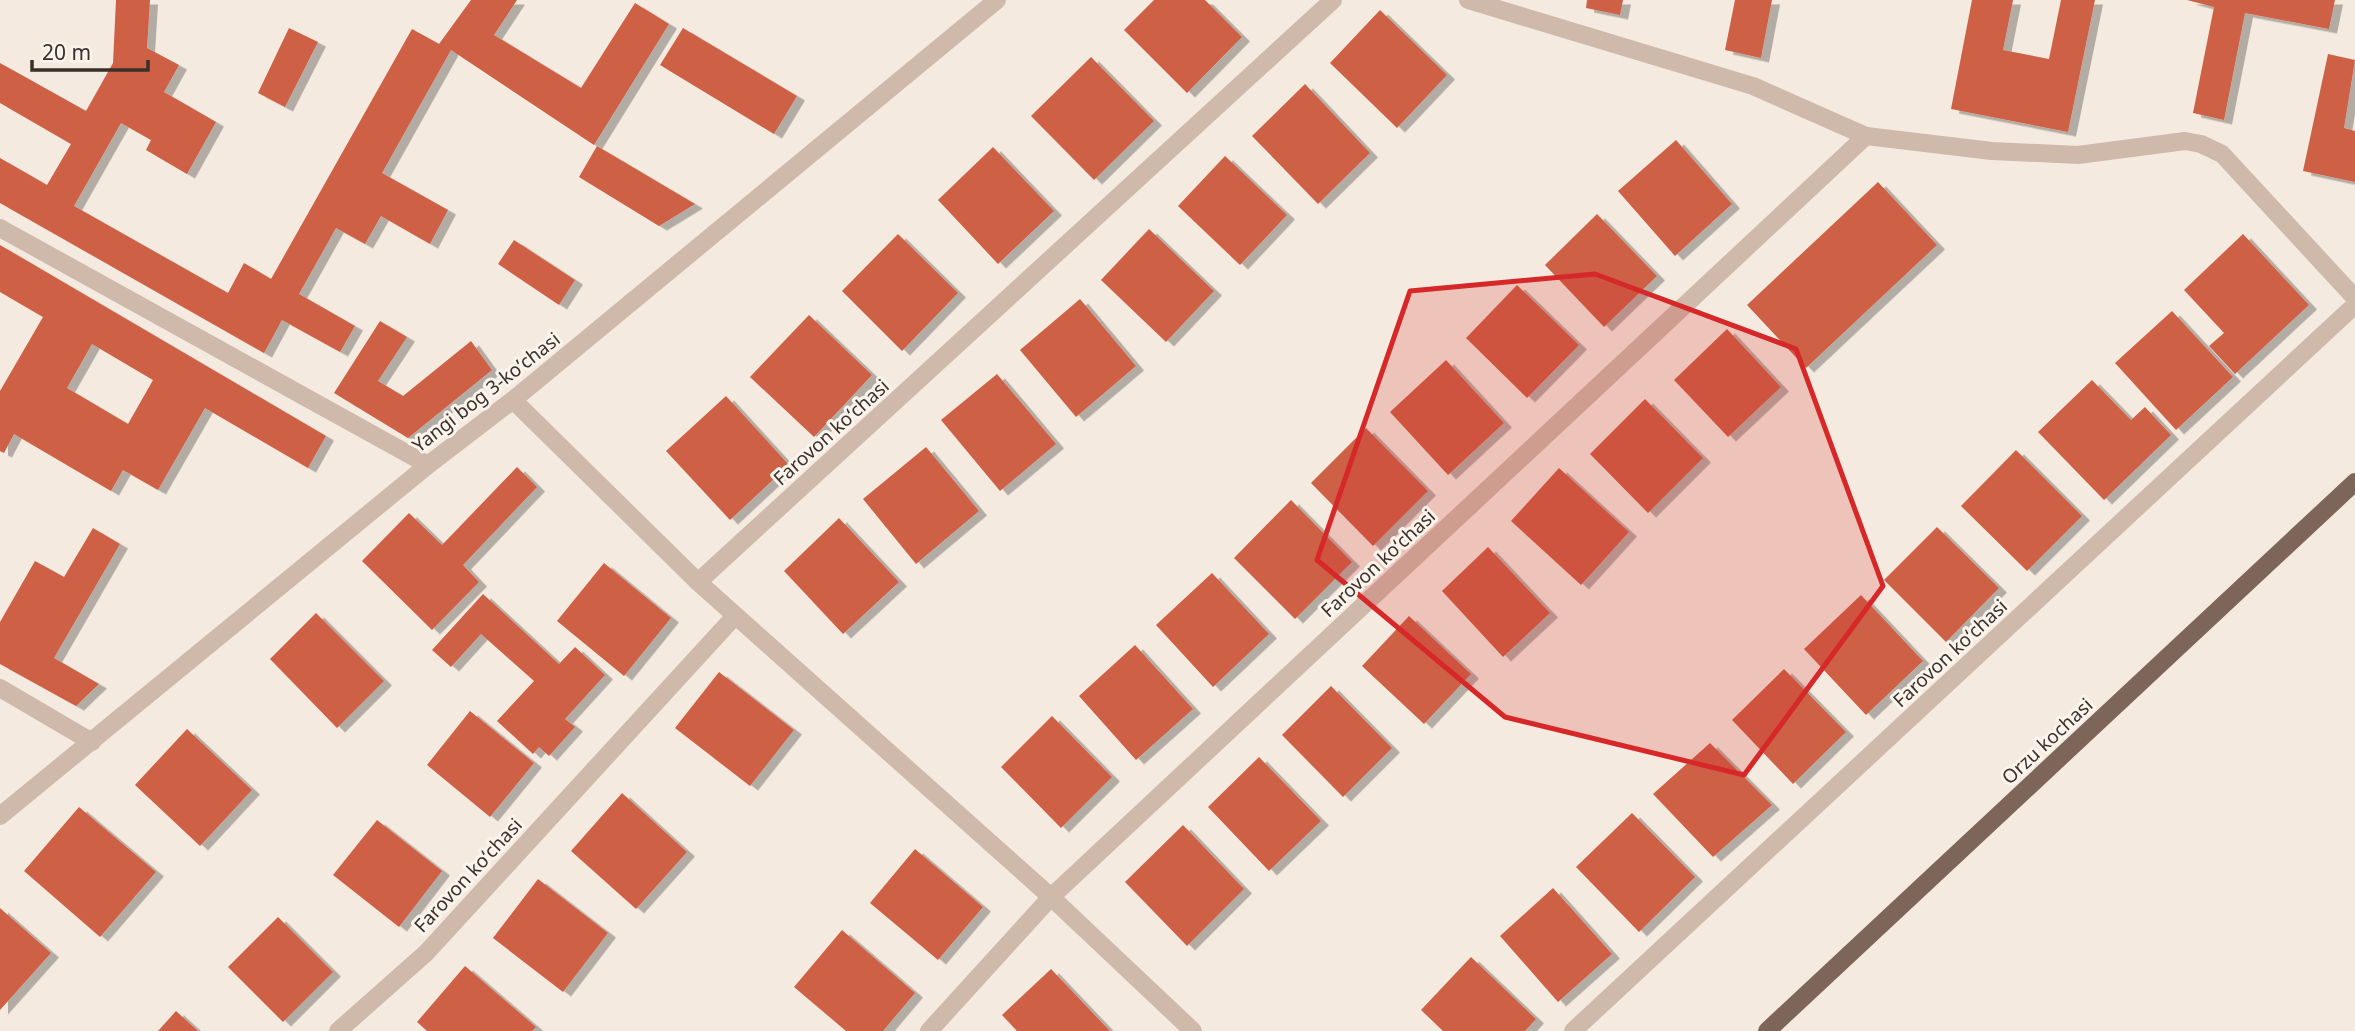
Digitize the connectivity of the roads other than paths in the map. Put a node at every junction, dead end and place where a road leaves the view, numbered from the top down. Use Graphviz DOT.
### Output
graph roads {
  1 [pos="997,0"];
  2 [pos="1333,0"];
  3 [pos="1468,0"];
  4 [pos="1866,136"];
  5 [pos="0,228"];
  6 [pos="2355,298"];
  7 [pos="2355,305"];
  8 [pos="513,400"];
  9 [pos="428,465"];
  10 [pos="2355,482"];
  11 [pos="698,582"];
  12 [pos="735,616"];
  13 [pos="0,688"];
  14 [pos="92,742"];
  15 [pos="0,816"];
  16 [pos="1051,898"];
  17 [pos="338,1031"];
  18 [pos="929,1031"];
  19 [pos="1193,1031"];
  20 [pos="1573,1031"];
  21 [pos="1768,1031"];
  1 -- 8 [label="street, Yangi bog 3-koʼchasi"];
  2 -- 11 [label="street, Farovon koʻchasi"];
  3 -- 4 [label="street"];
  4 -- 6 [label="street"];
  4 -- 16 [label="street, Farovon koʻchasi"];
  5 -- 9 [label="street"];
  7 -- 20 [label="street, Farovon koʻchasi"];
  8 -- 9 [label="street, Yangi bog 3-koʼchasi"];
  8 -- 11 [label="street"];
  9 -- 14 [label="street, Yangi bog 3-koʼchasi"];
  10 -- 21 [label="main road, Orzu kochasi"];
  11 -- 12 [label="street"];
  12 -- 16 [label="street"];
  12 -- 17 [label="street, Farovon koʻchasi"];
  13 -- 14 [label="street"];
  14 -- 15 [label="street, Yangi bog 3-koʼchasi"];
  16 -- 18 [label="street, Farovon koʻchasi"];
  16 -- 19 [label="street"];
}
